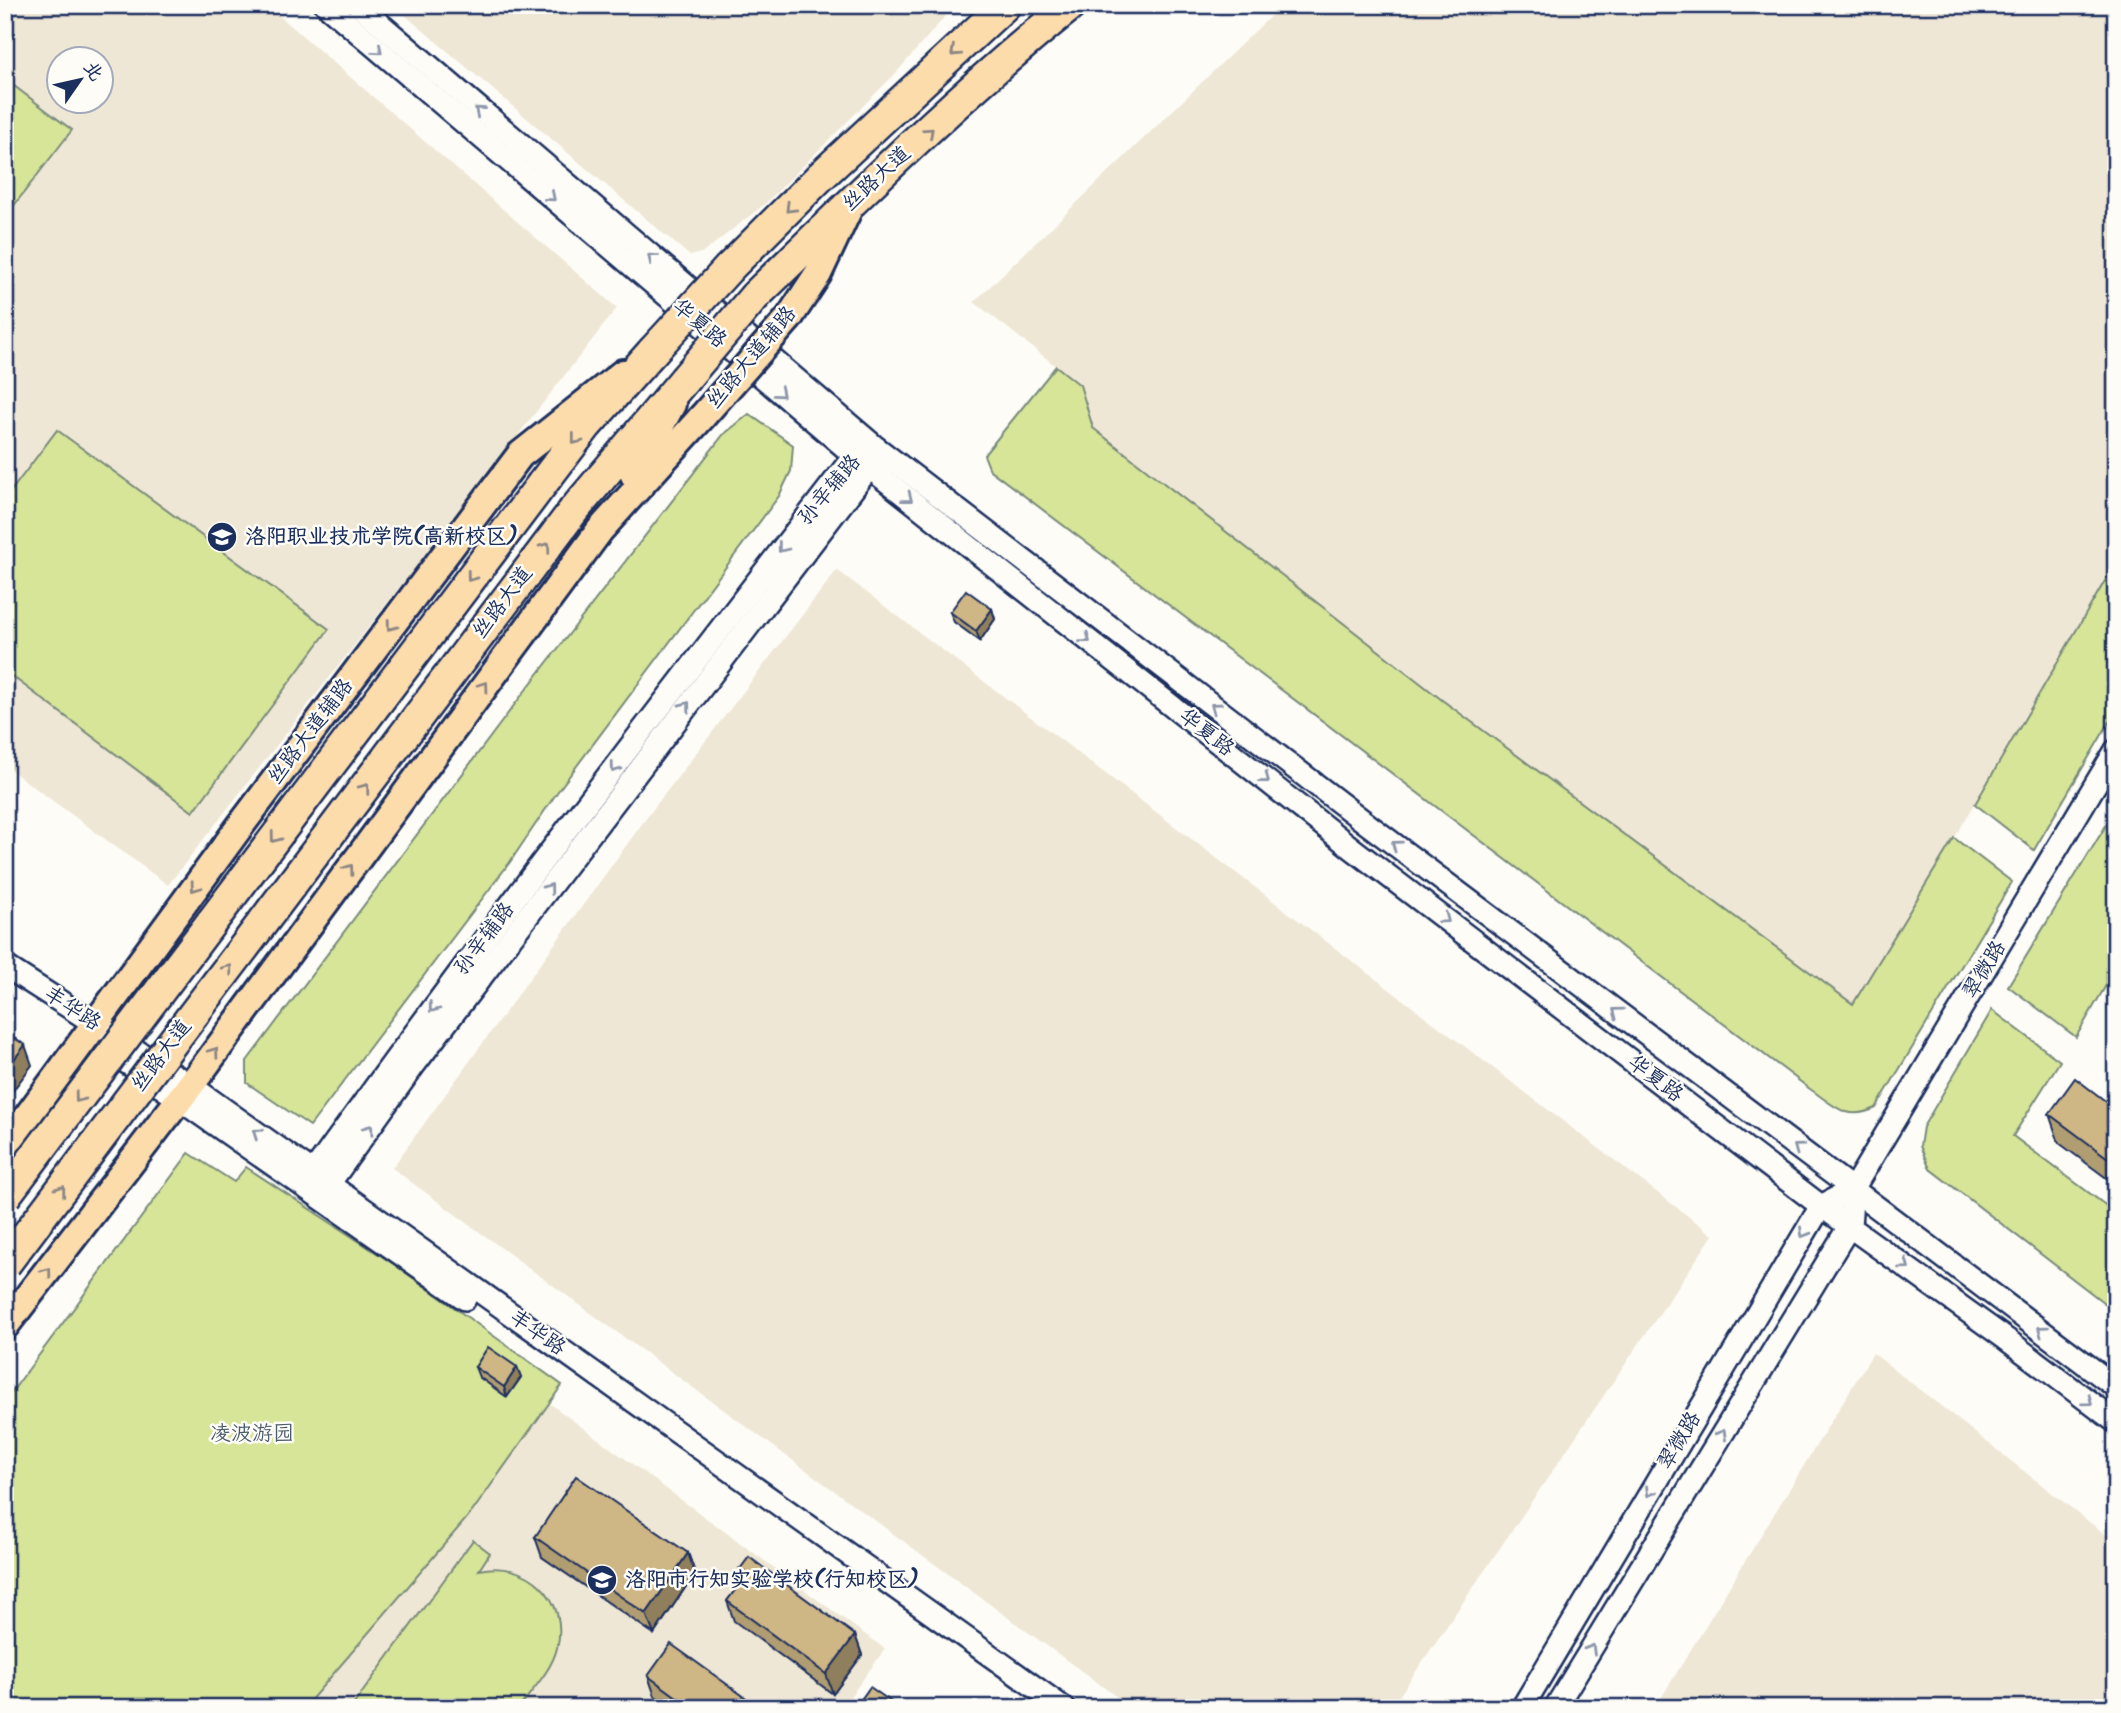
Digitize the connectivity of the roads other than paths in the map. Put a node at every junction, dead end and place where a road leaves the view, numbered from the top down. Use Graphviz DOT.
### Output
graph roads {
  1 [pos="326,5"];
  2 [pos="358,5"];
  3 [pos="1005,5"];
  4 [pos="1071,5"];
  5 [pos="853,201"];
  6 [pos="653,351"];
  7 [pos="684,380"];
  8 [pos="873,445"];
  9 [pos="862,462"];
  10 [pos="600,530"];
  11 [pos="2116,750"];
  12 [pos="5,966"];
  13 [pos="5,983"];
  14 [pos="91,1030"];
  15 [pos="185,1092"];
  16 [pos="5,1147"];
  17 [pos="316,1185"];
  18 [pos="1853,1189"];
  19 [pos="5,1196"];
  20 [pos="1821,1206"];
  21 [pos="1850,1225"];
  22 [pos="5,1264"];
  23 [pos="5,1326"];
  24 [pos="2116,1387"];
  25 [pos="2116,1422"];
  26 [pos="1042,1708"];
  27 [pos="1063,1708"];
  28 [pos="1522,1708"];
  29 [pos="1555,1708"];
  1 -- 9 [label="street, 华夏路, one-way"];
  8 -- 2 [label="street, 华夏路, one-way"];
  3 -- 6 [label="highway, 丝路大道, one-way, bridge"];
  5 -- 4 [label="highway, 丝路大道, one-way"];
  5 -- 7 [label="highway, 丝路大道, bridge"];
  5 -- 10 [label="main road, 丝路大道辅路, bridge"];
  6 -- 14 [label="main road, 丝路大道辅路, one-way"];
  6 -- 19 [label="highway, 丝路大道, one-way, bridge"];
  7 -- 10 [label="main road, 丝路大道辅路"];
  22 -- 7 [label="highway, 丝路大道, one-way, bridge"];
  8 -- 9 [label="street, 孙辛辅路"];
  18 -- 8 [label="street, 华夏路, one-way"];
  9 -- 17 [label="street, 孙辛辅路"];
  9 -- 20 [label="street, 华夏路, one-way"];
  15 -- 10 [label="main road, 丝路大道辅路, one-way"];
  11 -- 18 [label="street, 翠微路"];
  12 -- 14 [label="street, 丰华路"];
  13 -- 14 [label="street, 丰华路"];
  14 -- 15 [label="street, 丰华路"];
  14 -- 16 [label="main road, 丝路大道辅路"];
  15 -- 17 [label="street, 丰华路"];
  23 -- 15 [label="main road, 丝路大道辅路, one-way"];
  17 -- 26 [label="street, 丰华路"];
  17 -- 27 [label="street, 丰华路"];
  18 -- 20 [label="street"];
  18 -- 21 [label="street, 翠微路"];
  24 -- 18 [label="street, 华夏路, one-way"];
  20 -- 21 [label="street, 华夏路"];
  20 -- 28 [label="street, 翠微路, one-way"];
  21 -- 25 [label="street, 华夏路, one-way"];
  29 -- 21 [label="street, 翠微路, one-way"];
}
